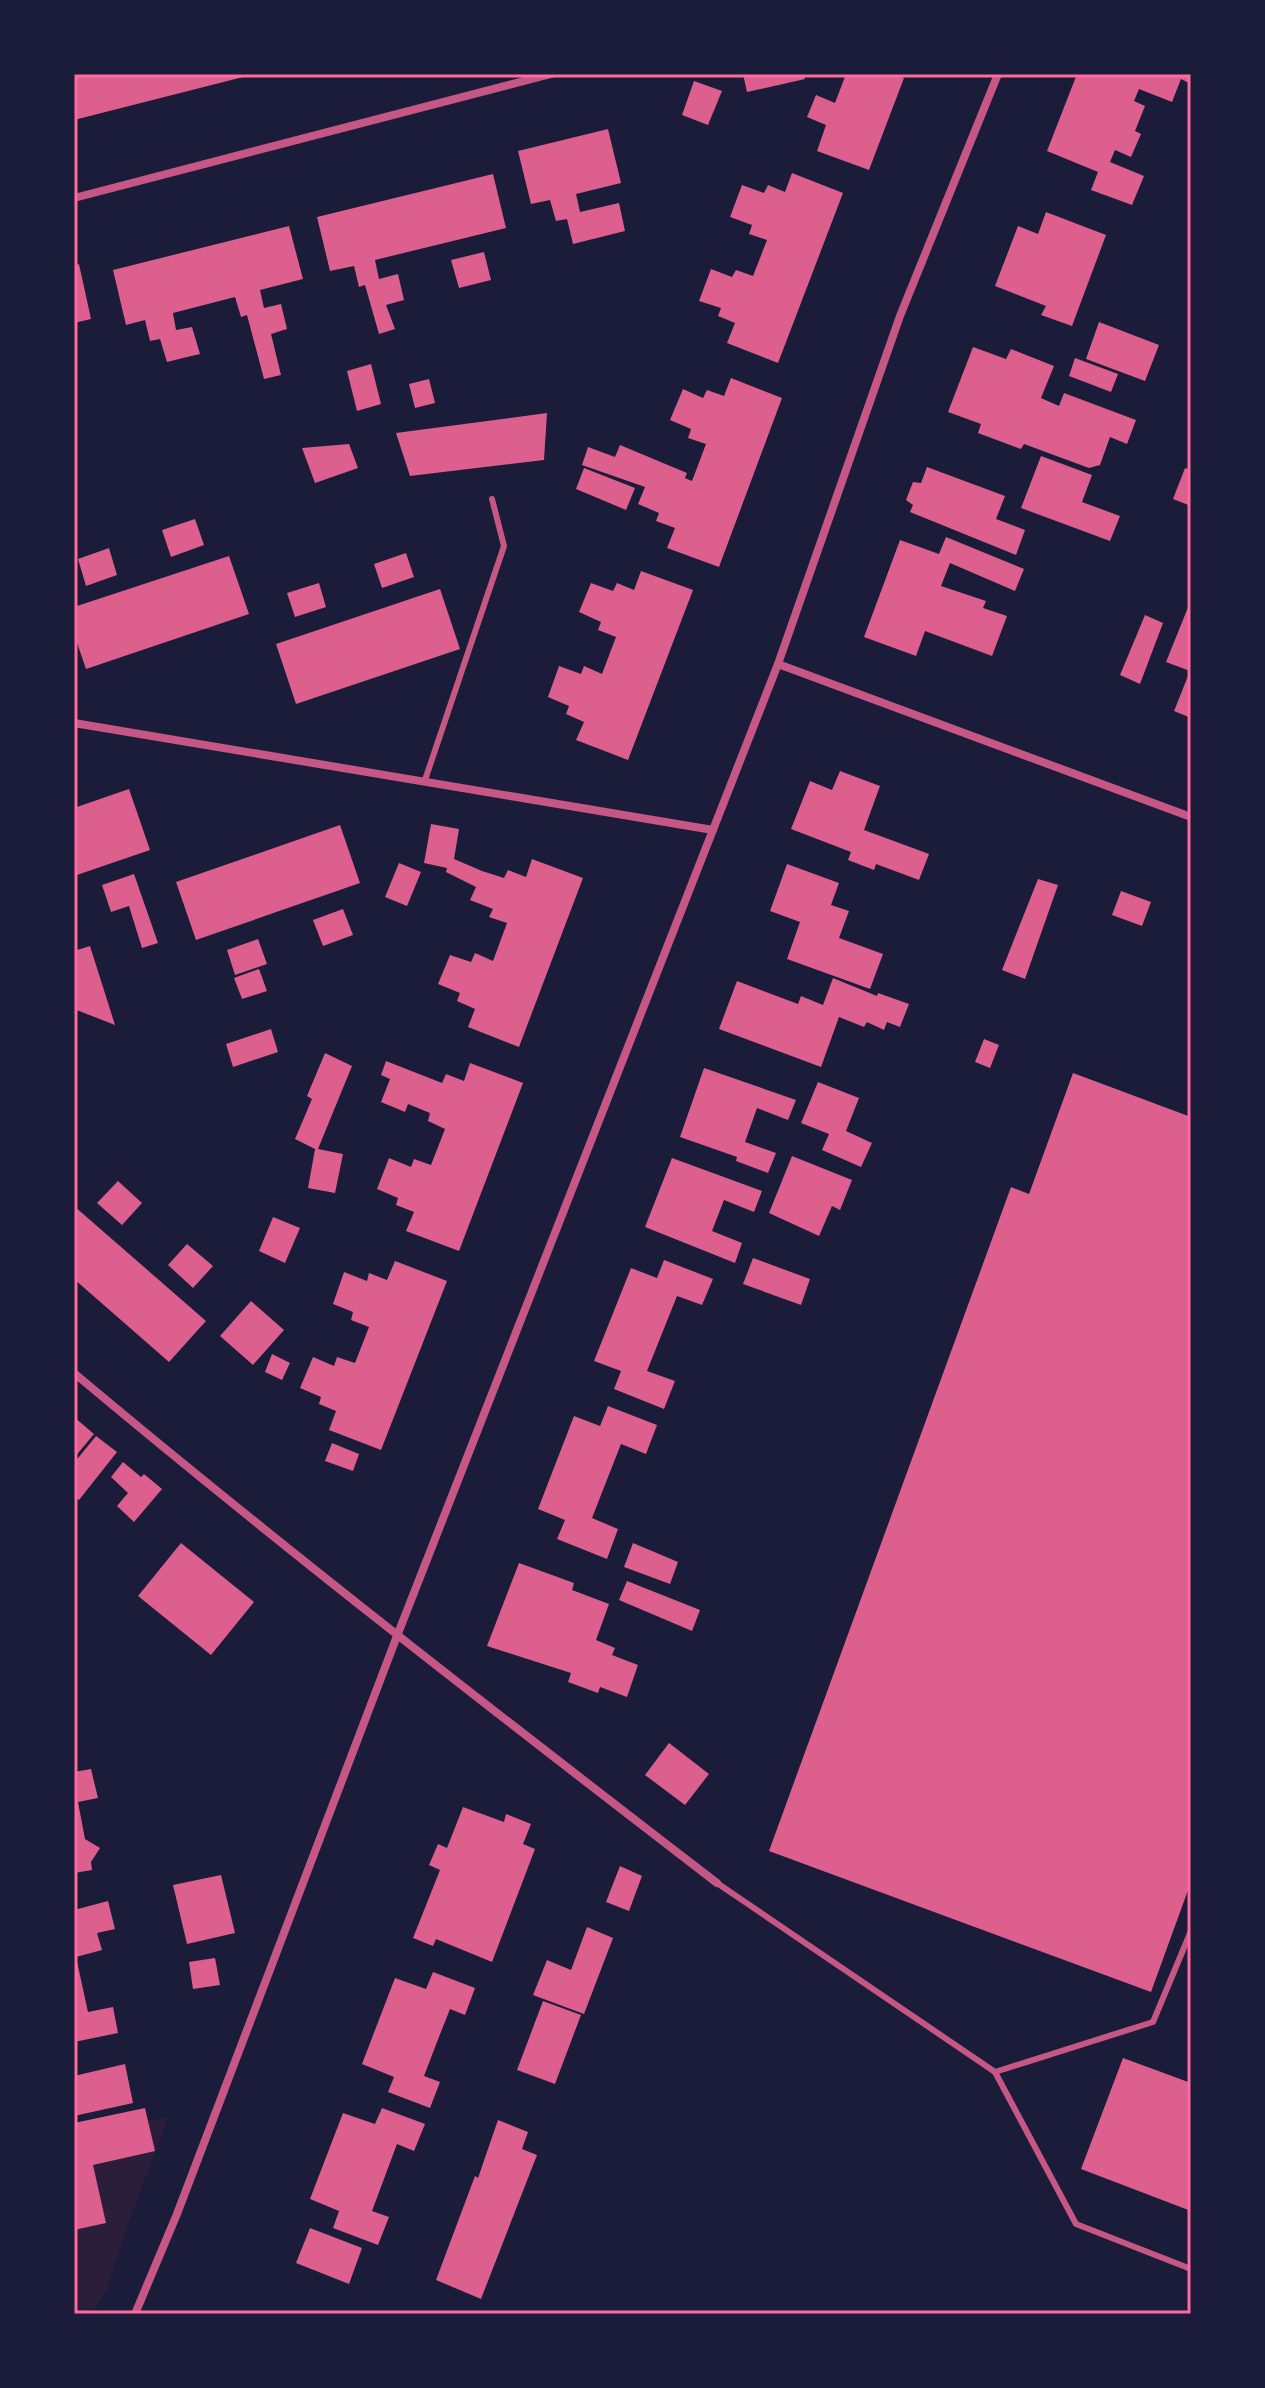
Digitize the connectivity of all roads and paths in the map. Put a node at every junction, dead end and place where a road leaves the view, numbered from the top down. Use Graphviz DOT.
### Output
graph roads {
  1 [pos="551,74"];
  2 [pos="998,74"];
  3 [pos="74,198"];
  4 [pos="492,499"];
  5 [pos="778,664"];
  6 [pos="74,723"];
  7 [pos="425,780"];
  8 [pos="1191,817"];
  9 [pos="713,830"];
  10 [pos="74,1373"];
  11 [pos="397,1636"];
  12 [pos="717,1883"];
  13 [pos="1191,1931"];
  14 [pos="995,2072"];
  15 [pos="1191,2269"];
  16 [pos="135,2314"];
  1 -- 3 [label="street"];
  2 -- 5 [label="street"];
  4 -- 7 [label="lane"];
  5 -- 8 [label="street"];
  5 -- 9 [label="street"];
  6 -- 7 [label="street"];
  7 -- 9 [label="street"];
  9 -- 11 [label="street"];
  10 -- 11 [label="street"];
  11 -- 12 [label="street"];
  11 -- 16 [label="street"];
  12 -- 14 [label="lane"];
  13 -- 14 [label="lane"];
  14 -- 15 [label="lane"];
}
